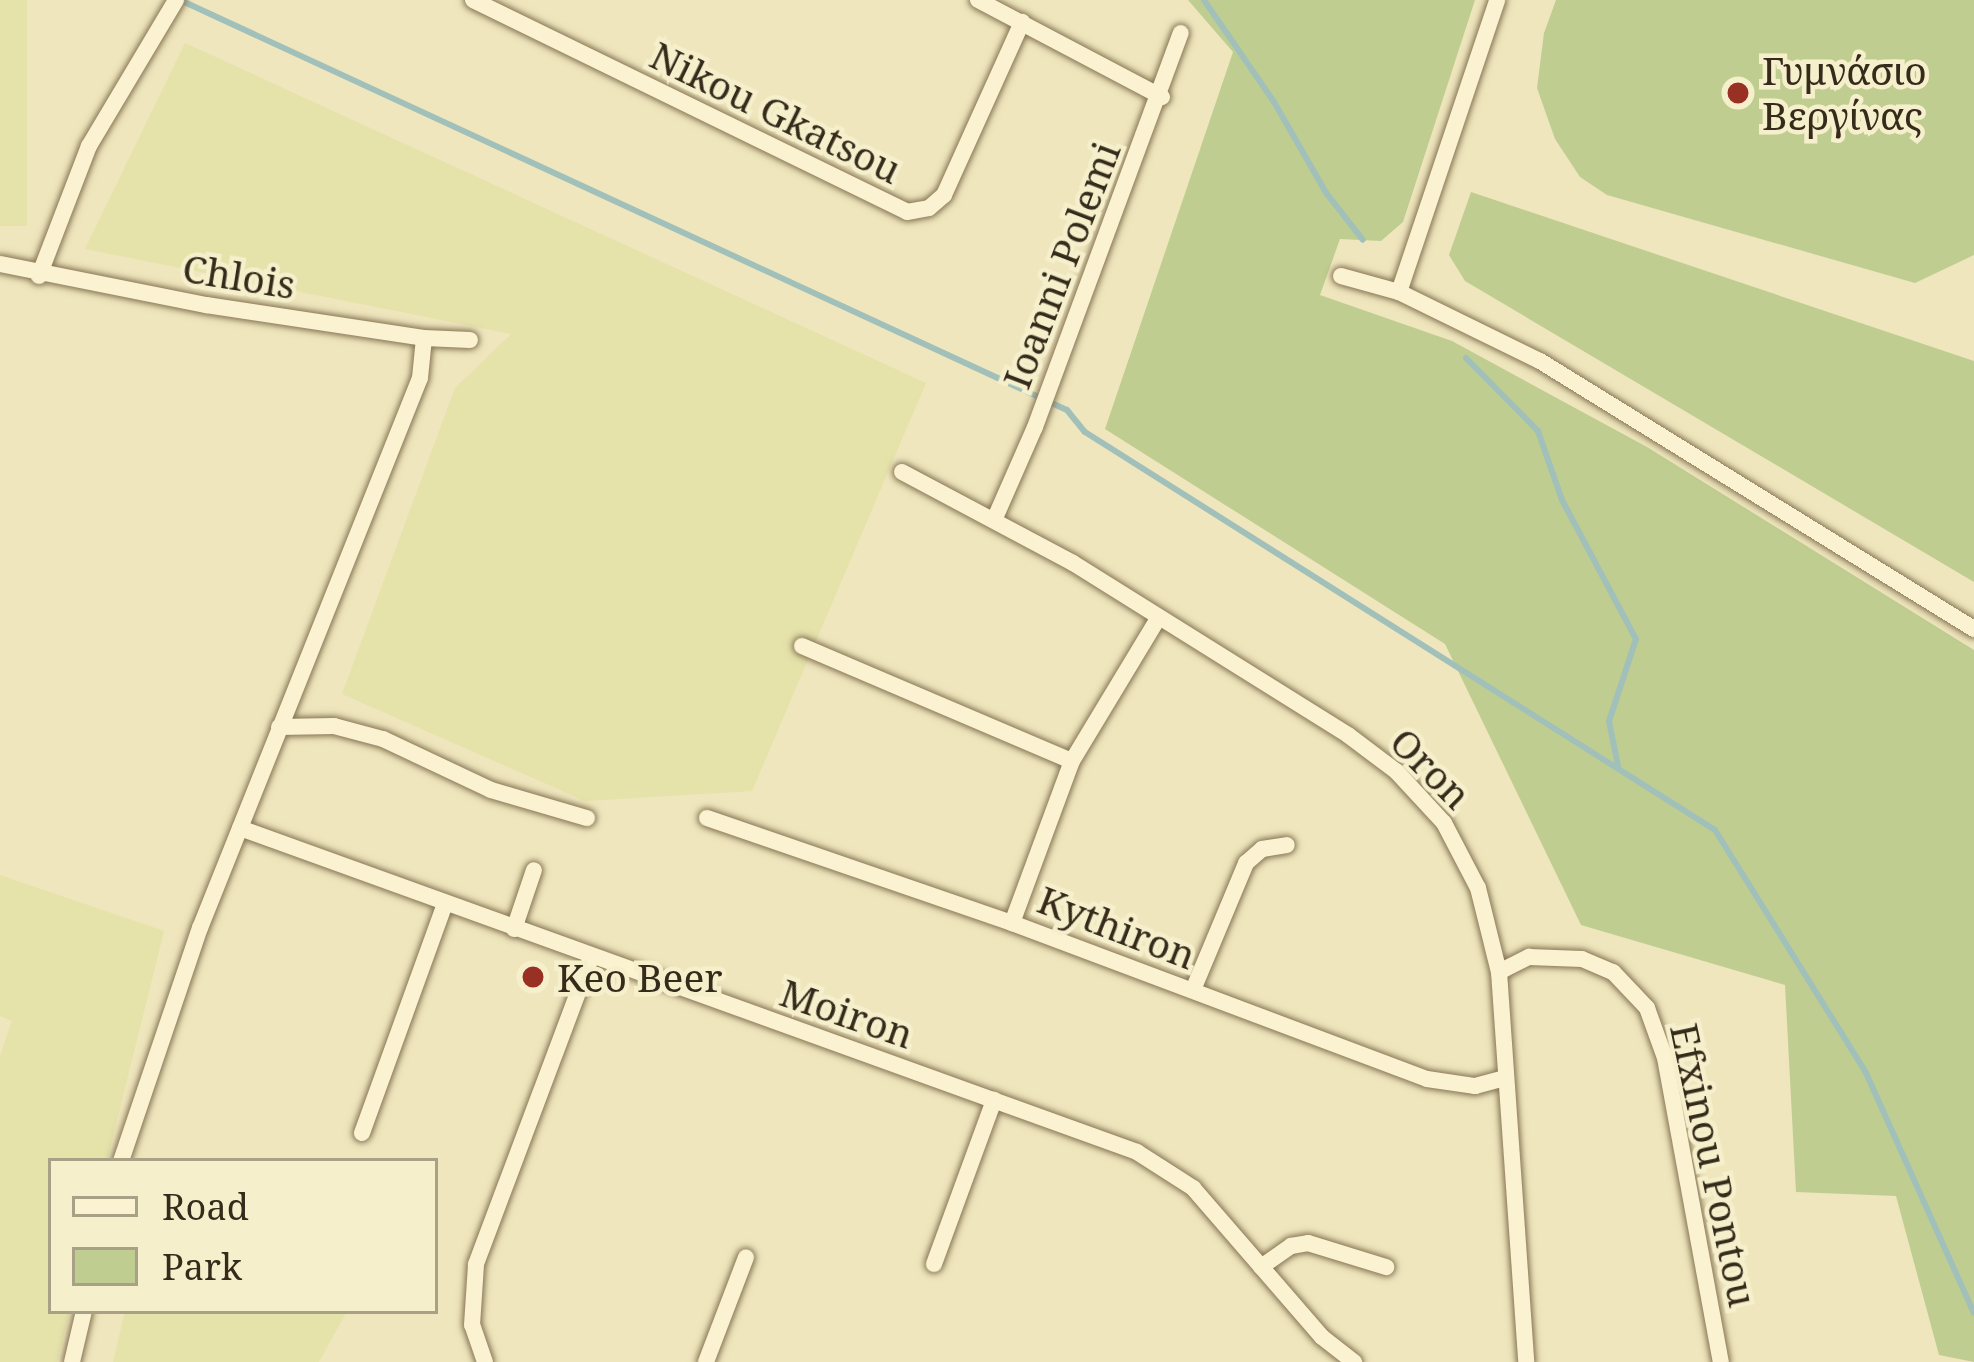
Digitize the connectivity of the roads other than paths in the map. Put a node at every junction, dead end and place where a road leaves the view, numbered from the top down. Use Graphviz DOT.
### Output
graph roads {
  1 [pos="978,0"];
  2 [pos="1497,0"];
  3 [pos="478,1"];
  4 [pos="171,8"];
  5 [pos="1022,22"];
  6 [pos="1181,33"];
  7 [pos="1162,97"];
  8 [pos="0,264"];
  9 [pos="39,276"];
  10 [pos="1341,276"];
  11 [pos="1399,292"];
  12 [pos="424,338"];
  13 [pos="470,340"];
  14 [pos="902,472"];
  15 [pos="995,518"];
  16 [pos="1159,616"];
  17 [pos="1974,629"];
  18 [pos="802,646"];
  19 [pos="279,728"];
  20 [pos="1072,761"];
  21 [pos="586,818"];
  22 [pos="707,818"];
  23 [pos="240,828"];
  24 [pos="1287,845"];
  25 [pos="534,870"];
  26 [pos="446,904"];
  27 [pos="1012,923"];
  28 [pos="514,929"];
  29 [pos="591,958"];
  30 [pos="1499,971"];
  31 [pos="1193,990"];
  32 [pos="1504,1078"];
  33 [pos="994,1100"];
  34 [pos="362,1133"];
  35 [pos="122,1158"];
  36 [pos="746,1257"];
  37 [pos="934,1264"];
  38 [pos="1261,1267"];
  39 [pos="1386,1267"];
  40 [pos="83,1314"];
  41 [pos="1346,1359"];
  42 [pos="72,1362"];
  43 [pos="485,1362"];
  44 [pos="706,1362"];
  45 [pos="1526,1362"];
  46 [pos="1720,1362"];
  1 -- 5 [label="street"];
  2 -- 11 [label="street"];
  3 -- 5 [label="street, Nikou Gkatsou"];
  4 -- 9 [label="street"];
  5 -- 7 [label="street"];
  6 -- 7 [label="street, Ioanni Polemi"];
  7 -- 15 [label="street, Ioanni Polemi"];
  8 -- 9 [label="street, Chlois"];
  9 -- 12 [label="street, Chlois"];
  10 -- 11 [label="street"];
  11 -- 17 [label="street"];
  12 -- 13 [label="street, Chlois"];
  12 -- 19 [label="street"];
  14 -- 15 [label="street, Oron"];
  15 -- 16 [label="street, Oron"];
  16 -- 20 [label="street"];
  16 -- 30 [label="street, Oron"];
  18 -- 20 [label="street"];
  19 -- 21 [label="street"];
  19 -- 23 [label="street"];
  20 -- 27 [label="street"];
  22 -- 27 [label="street, Kythiron"];
  23 -- 26 [label="street, Moiron"];
  23 -- 35 [label="street"];
  24 -- 31 [label="street"];
  25 -- 28 [label="street"];
  26 -- 28 [label="street, Moiron"];
  26 -- 34 [label="street"];
  27 -- 31 [label="street, Kythiron"];
  28 -- 29 [label="street, Moiron"];
  29 -- 33 [label="street, Moiron"];
  29 -- 43 [label="street"];
  30 -- 32 [label="street, Oron"];
  30 -- 46 [label="street, Efxinou Pontou"];
  31 -- 32 [label="street, Kythiron"];
  32 -- 45 [label="street, Oron"];
  33 -- 37 [label="street"];
  33 -- 38 [label="street, Moiron"];
  36 -- 44 [label="street"];
  38 -- 39 [label="street"];
  38 -- 41 [label="street, Moiron"];
  40 -- 42 [label="street"];
}
